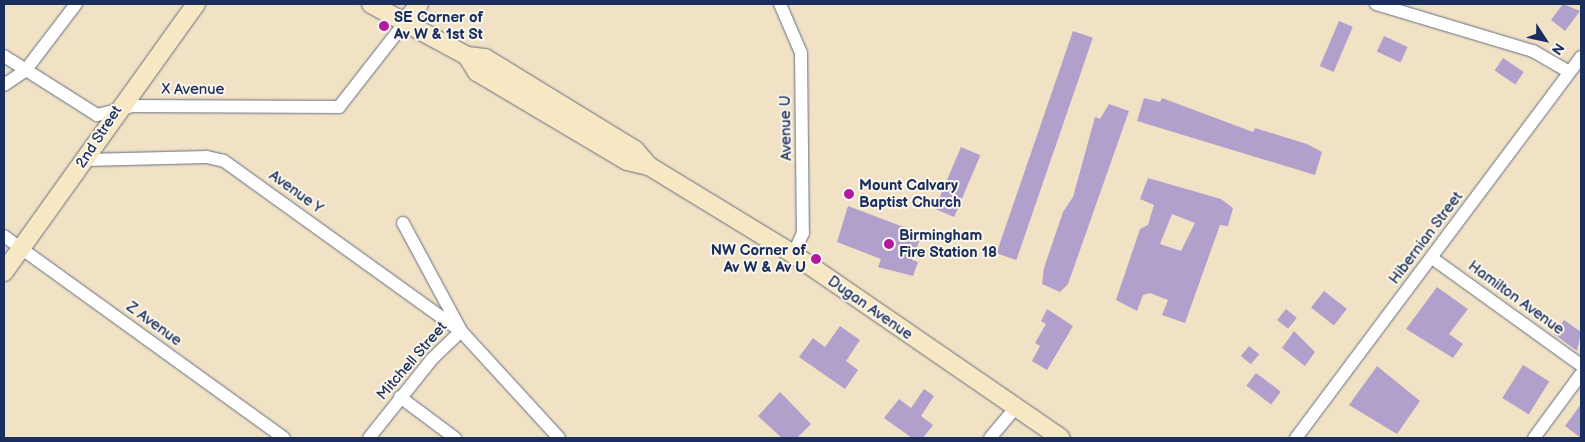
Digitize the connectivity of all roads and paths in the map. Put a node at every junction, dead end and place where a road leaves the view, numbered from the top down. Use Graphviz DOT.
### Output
graph roads {
  1 [pos="76,4"];
  2 [pos="196,4"];
  3 [pos="371,4"];
  4 [pos="419,4"];
  5 [pos="780,4"];
  6 [pos="1376,4"];
  7 [pos="403,12"];
  8 [pos="4,56"];
  9 [pos="1581,57"];
  10 [pos="25,70"];
  11 [pos="1567,71"];
  12 [pos="4,85"];
  13 [pos="115,111"];
  14 [pos="85,160"];
  15 [pos="403,223"];
  16 [pos="4,236"];
  17 [pos="21,248"];
  18 [pos="793,254"];
  19 [pos="1432,258"];
  20 [pos="4,272"];
  21 [pos="462,331"];
  22 [pos="1581,365"];
  23 [pos="1581,374"];
  24 [pos="400,398"];
  25 [pos="1014,409"];
  26 [pos="284,438"];
  27 [pos="369,438"];
  28 [pos="456,438"];
  29 [pos="559,438"];
  30 [pos="990,438"];
  31 [pos="1062,438"];
  32 [pos="1296,438"];
  33 [pos="1534,438"];
  1 -- 10 [label="street"];
  2 -- 13 [label="main road, 2nd Street"];
  3 -- 7 [label="main road, Dugan Avenue"];
  4 -- 7 [label="main road"];
  5 -- 18 [label="street, Avenue U"];
  6 -- 11 [label="street"];
  7 -- 13 [label="street, X Avenue"];
  7 -- 18 [label="main road, Dugan Avenue"];
  8 -- 10 [label="street"];
  9 -- 11 [label="street, Hibernian Street"];
  10 -- 12 [label="street"];
  10 -- 13 [label="street"];
  11 -- 19 [label="street, Hibernian Street"];
  13 -- 14 [label="main road, 2nd Street"];
  14 -- 17 [label="main road, 2nd Street"];
  14 -- 21 [label="street, Avenue Y"];
  15 -- 21 [label="street, Mitchell Street"];
  16 -- 17 [label="street, Z Avenue"];
  17 -- 20 [label="main road, 2nd Street"];
  17 -- 26 [label="street, Z Avenue"];
  18 -- 25 [label="main road, Dugan Avenue"];
  19 -- 22 [label="street, Hamilton Avenue"];
  19 -- 32 [label="street, Hibernian Street"];
  21 -- 24 [label="street, Mitchell Street"];
  21 -- 29 [label="street"];
  23 -- 33 [label="street"];
  24 -- 27 [label="street, Mitchell Street"];
  24 -- 28 [label="street"];
  25 -- 30 [label="street"];
  25 -- 31 [label="main road, Dugan Avenue"];
}
